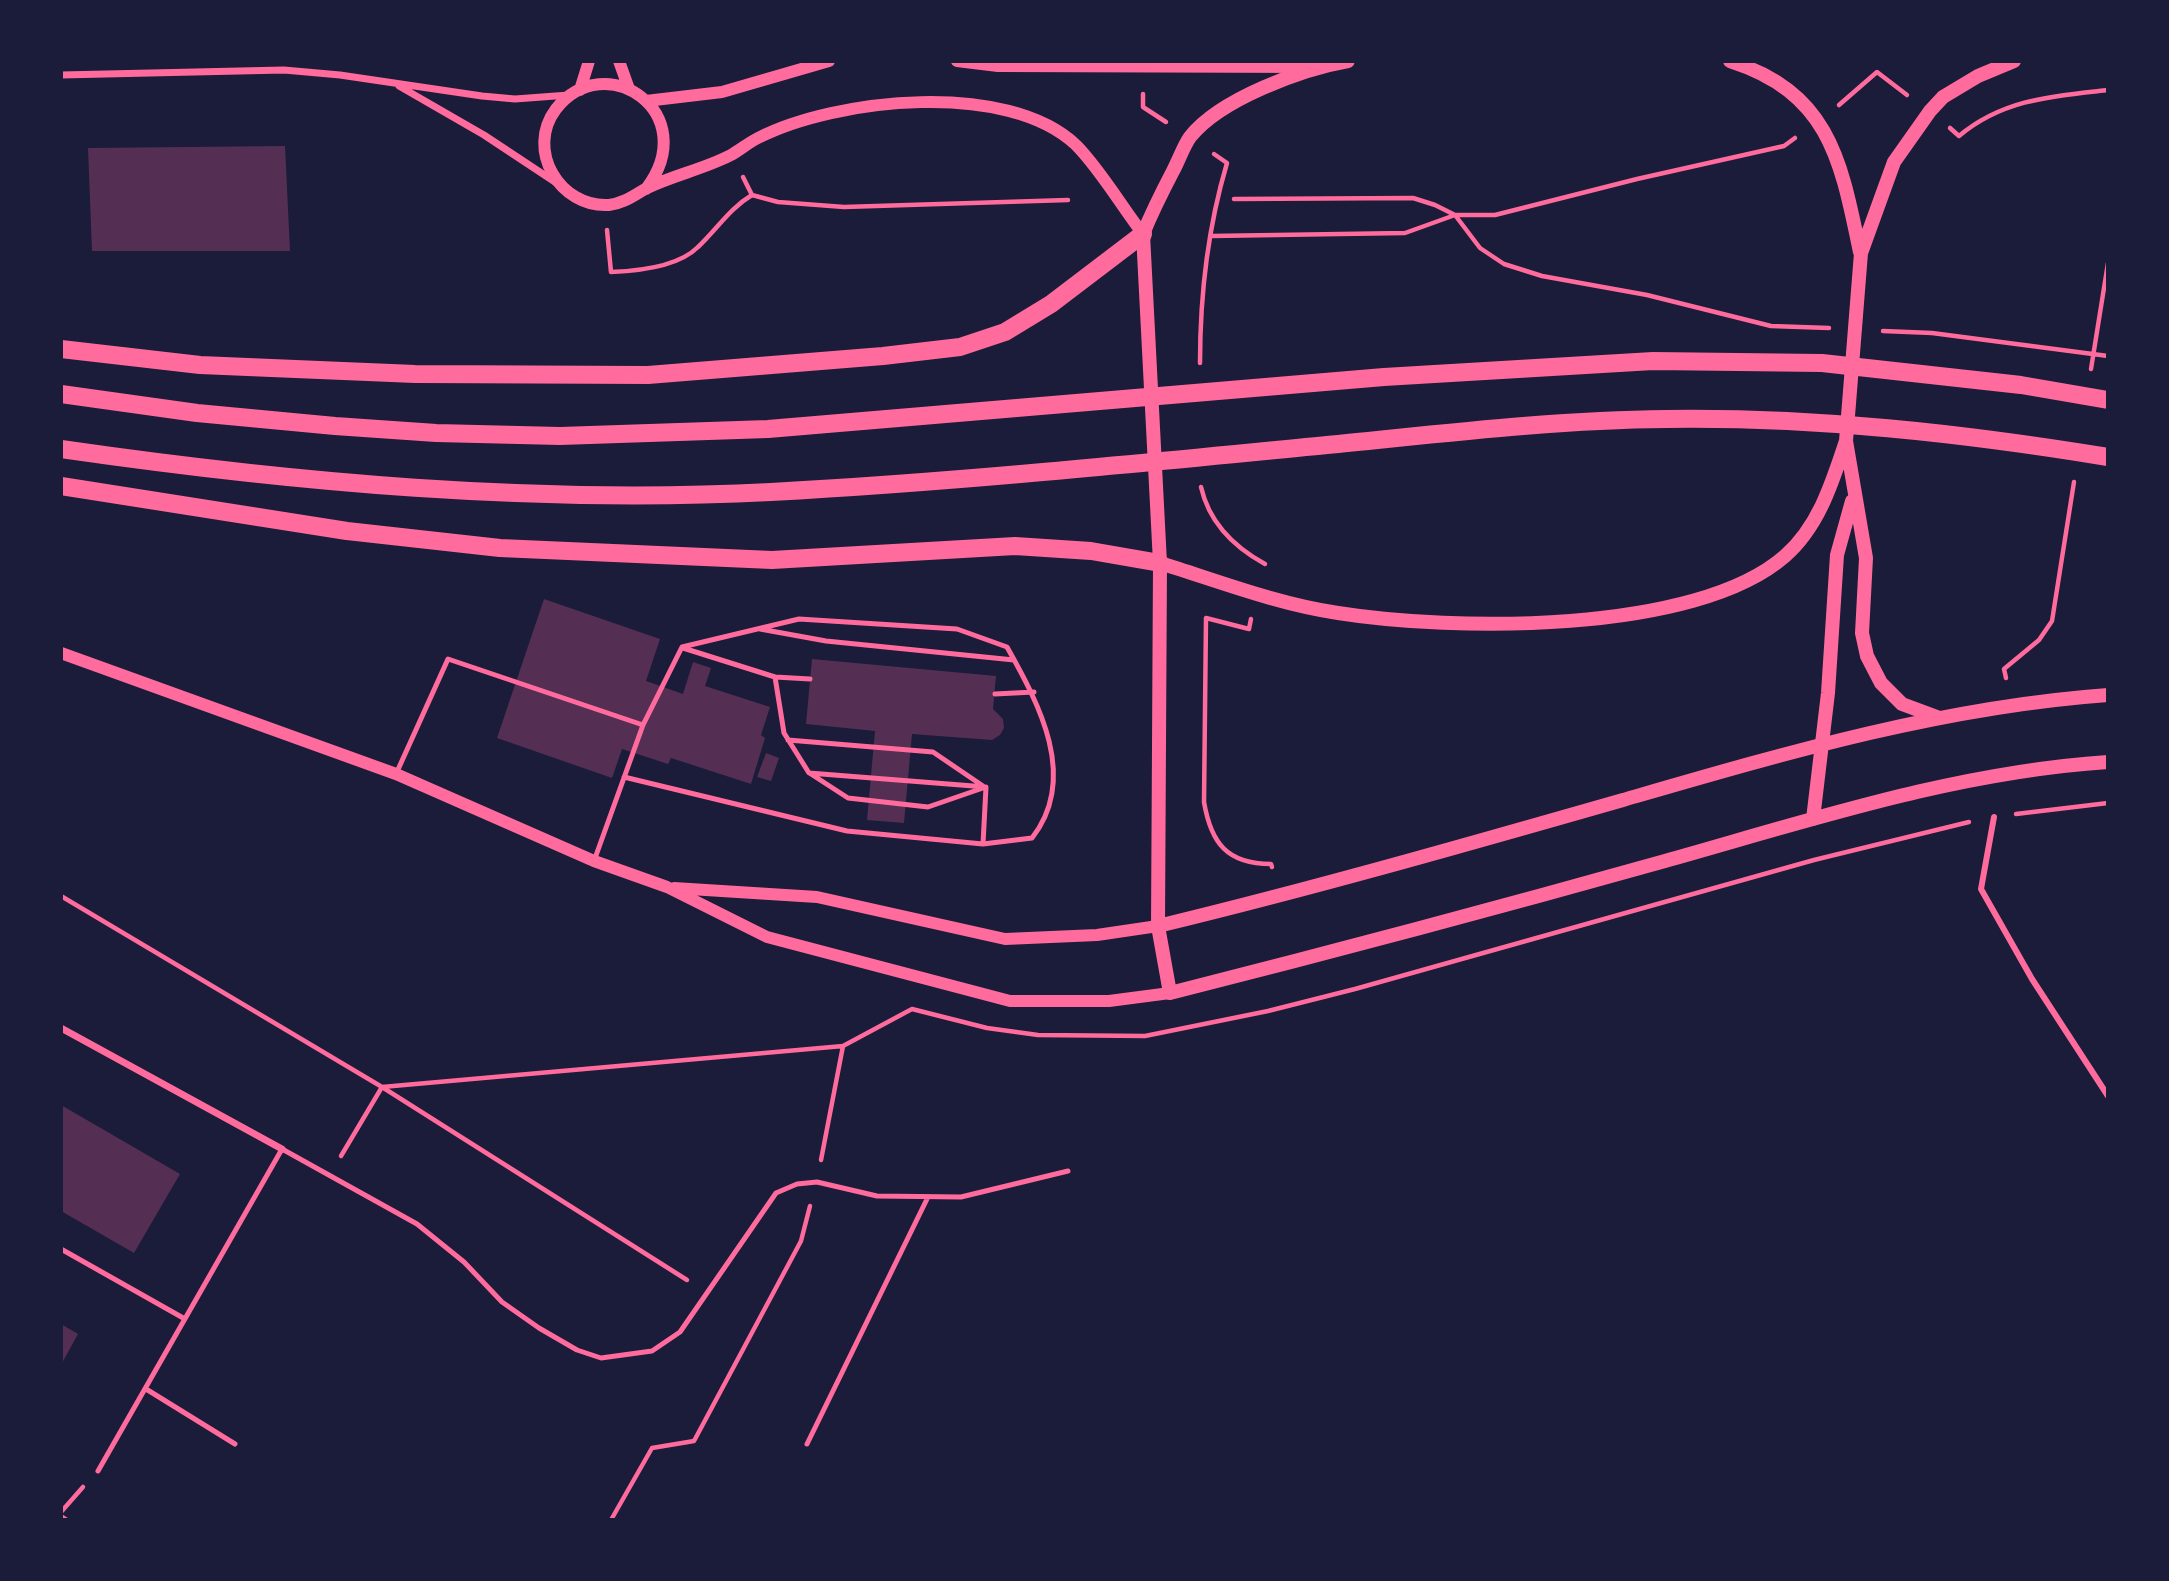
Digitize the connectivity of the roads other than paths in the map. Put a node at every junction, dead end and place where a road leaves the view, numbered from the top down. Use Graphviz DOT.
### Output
graph roads {
  1 [pos="589,61"];
  2 [pos="620,61"];
  3 [pos="829,61"];
  4 [pos="957,61"];
  5 [pos="1348,61"];
  6 [pos="1730,61"];
  7 [pos="2014,61"];
  8 [pos="1314,67"];
  9 [pos="61,75"];
  10 [pos="394,83"];
  11 [pos="629,89"];
  12 [pos="575,93"];
  13 [pos="646,100"];
  14 [pos="559,185"];
  15 [pos="646,189"];
  16 [pos="1143,234"];
  17 [pos="1860,253"];
  18 [pos="61,349"];
  19 [pos="61,394"];
  20 [pos="2108,400"];
  21 [pos="1846,441"];
  22 [pos="61,449"];
  23 [pos="2108,457"];
  24 [pos="61,486"];
  25 [pos="1854,496"];
  26 [pos="1160,563"];
  27 [pos="757,629"];
  28 [pos="682,647"];
  29 [pos="61,653"];
  30 [pos="1014,660"];
  31 [pos="775,677"];
  32 [pos="810,679"];
  33 [pos="1034,692"];
  34 [pos="995,694"];
  35 [pos="2108,695"];
  36 [pos="1938,718"];
  37 [pos="643,724"];
  38 [pos="788,740"];
  39 [pos="1821,743"];
  40 [pos="2108,762"];
  41 [pos="809,773"];
  42 [pos="396,774"];
  43 [pos="624,776"];
  44 [pos="986,788"];
  45 [pos="1994,817"];
  46 [pos="1813,819"];
  47 [pos="982,844"];
  48 [pos="594,861"];
  49 [pos="667,887"];
  50 [pos="1158,926"];
  51 [pos="1170,993"];
  52 [pos="61,1028"];
  53 [pos="2108,1096"];
  54 [pos="282,1149"];
  55 [pos="1068,1171"];
  56 [pos="928,1197"];
  57 [pos="61,1249"];
  58 [pos="185,1319"];
  59 [pos="146,1389"];
  60 [pos="235,1444"];
  61 [pos="807,1444"];
  62 [pos="98,1471"];
  1 -- 12 [label="street"];
  2 -- 11 [label="street"];
  3 -- 13 [label="street"];
  4 -- 8 [label="street"];
  5 -- 8 [label="main road"];
  6 -- 17 [label="main road"];
  7 -- 17 [label="main road"];
  8 -- 16 [label="main road"];
  9 -- 10 [label="street"];
  10 -- 12 [label="street"];
  10 -- 14 [label="street"];
  11 -- 12 [label="street"];
  11 -- 13 [label="street"];
  12 -- 14 [label="street"];
  13 -- 15 [label="street"];
  14 -- 15 [label="street"];
  15 -- 16 [label="street"];
  16 -- 18 [label="main road"];
  16 -- 26 [label="main road"];
  17 -- 21 [label="main road"];
  19 -- 20 [label="main road"];
  21 -- 25 [label="main road"];
  21 -- 26 [label="main road"];
  22 -- 23 [label="main road"];
  24 -- 26 [label="main road"];
  25 -- 36 [label="main road"];
  25 -- 39 [label="main road"];
  26 -- 50 [label="main road"];
  27 -- 28 [label="lane"];
  27 -- 30 [label="lane"];
  27 -- 30 [label="lane"];
  28 -- 31 [label="lane"];
  28 -- 37 [label="lane"];
  29 -- 42 [label="street"];
  30 -- 33 [label="lane"];
  31 -- 32 [label="lane"];
  31 -- 38 [label="lane"];
  33 -- 34 [label="lane"];
  33 -- 47 [label="lane"];
  35 -- 36 [label="main road"];
  36 -- 39 [label="main road"];
  37 -- 42 [label="lane"];
  37 -- 43 [label="lane"];
  38 -- 41 [label="lane"];
  38 -- 44 [label="lane"];
  39 -- 46 [label="main road"];
  39 -- 50 [label="main road"];
  40 -- 46 [label="main road"];
  41 -- 44 [label="lane"];
  41 -- 44 [label="lane"];
  42 -- 48 [label="street"];
  43 -- 47 [label="lane"];
  43 -- 48 [label="lane"];
  44 -- 47 [label="lane"];
  45 -- 53 [label="street"];
  46 -- 51 [label="main road"];
  48 -- 49 [label="street"];
  49 -- 50 [label="street"];
  49 -- 51 [label="street"];
  50 -- 51 [label="main road"];
  52 -- 54 [label="street"];
  54 -- 56 [label="lane"];
  54 -- 58 [label="lane"];
  55 -- 56 [label="lane"];
  56 -- 61 [label="lane"];
  57 -- 58 [label="lane"];
  58 -- 59 [label="lane"];
  59 -- 60 [label="lane"];
  59 -- 62 [label="lane"];
}
